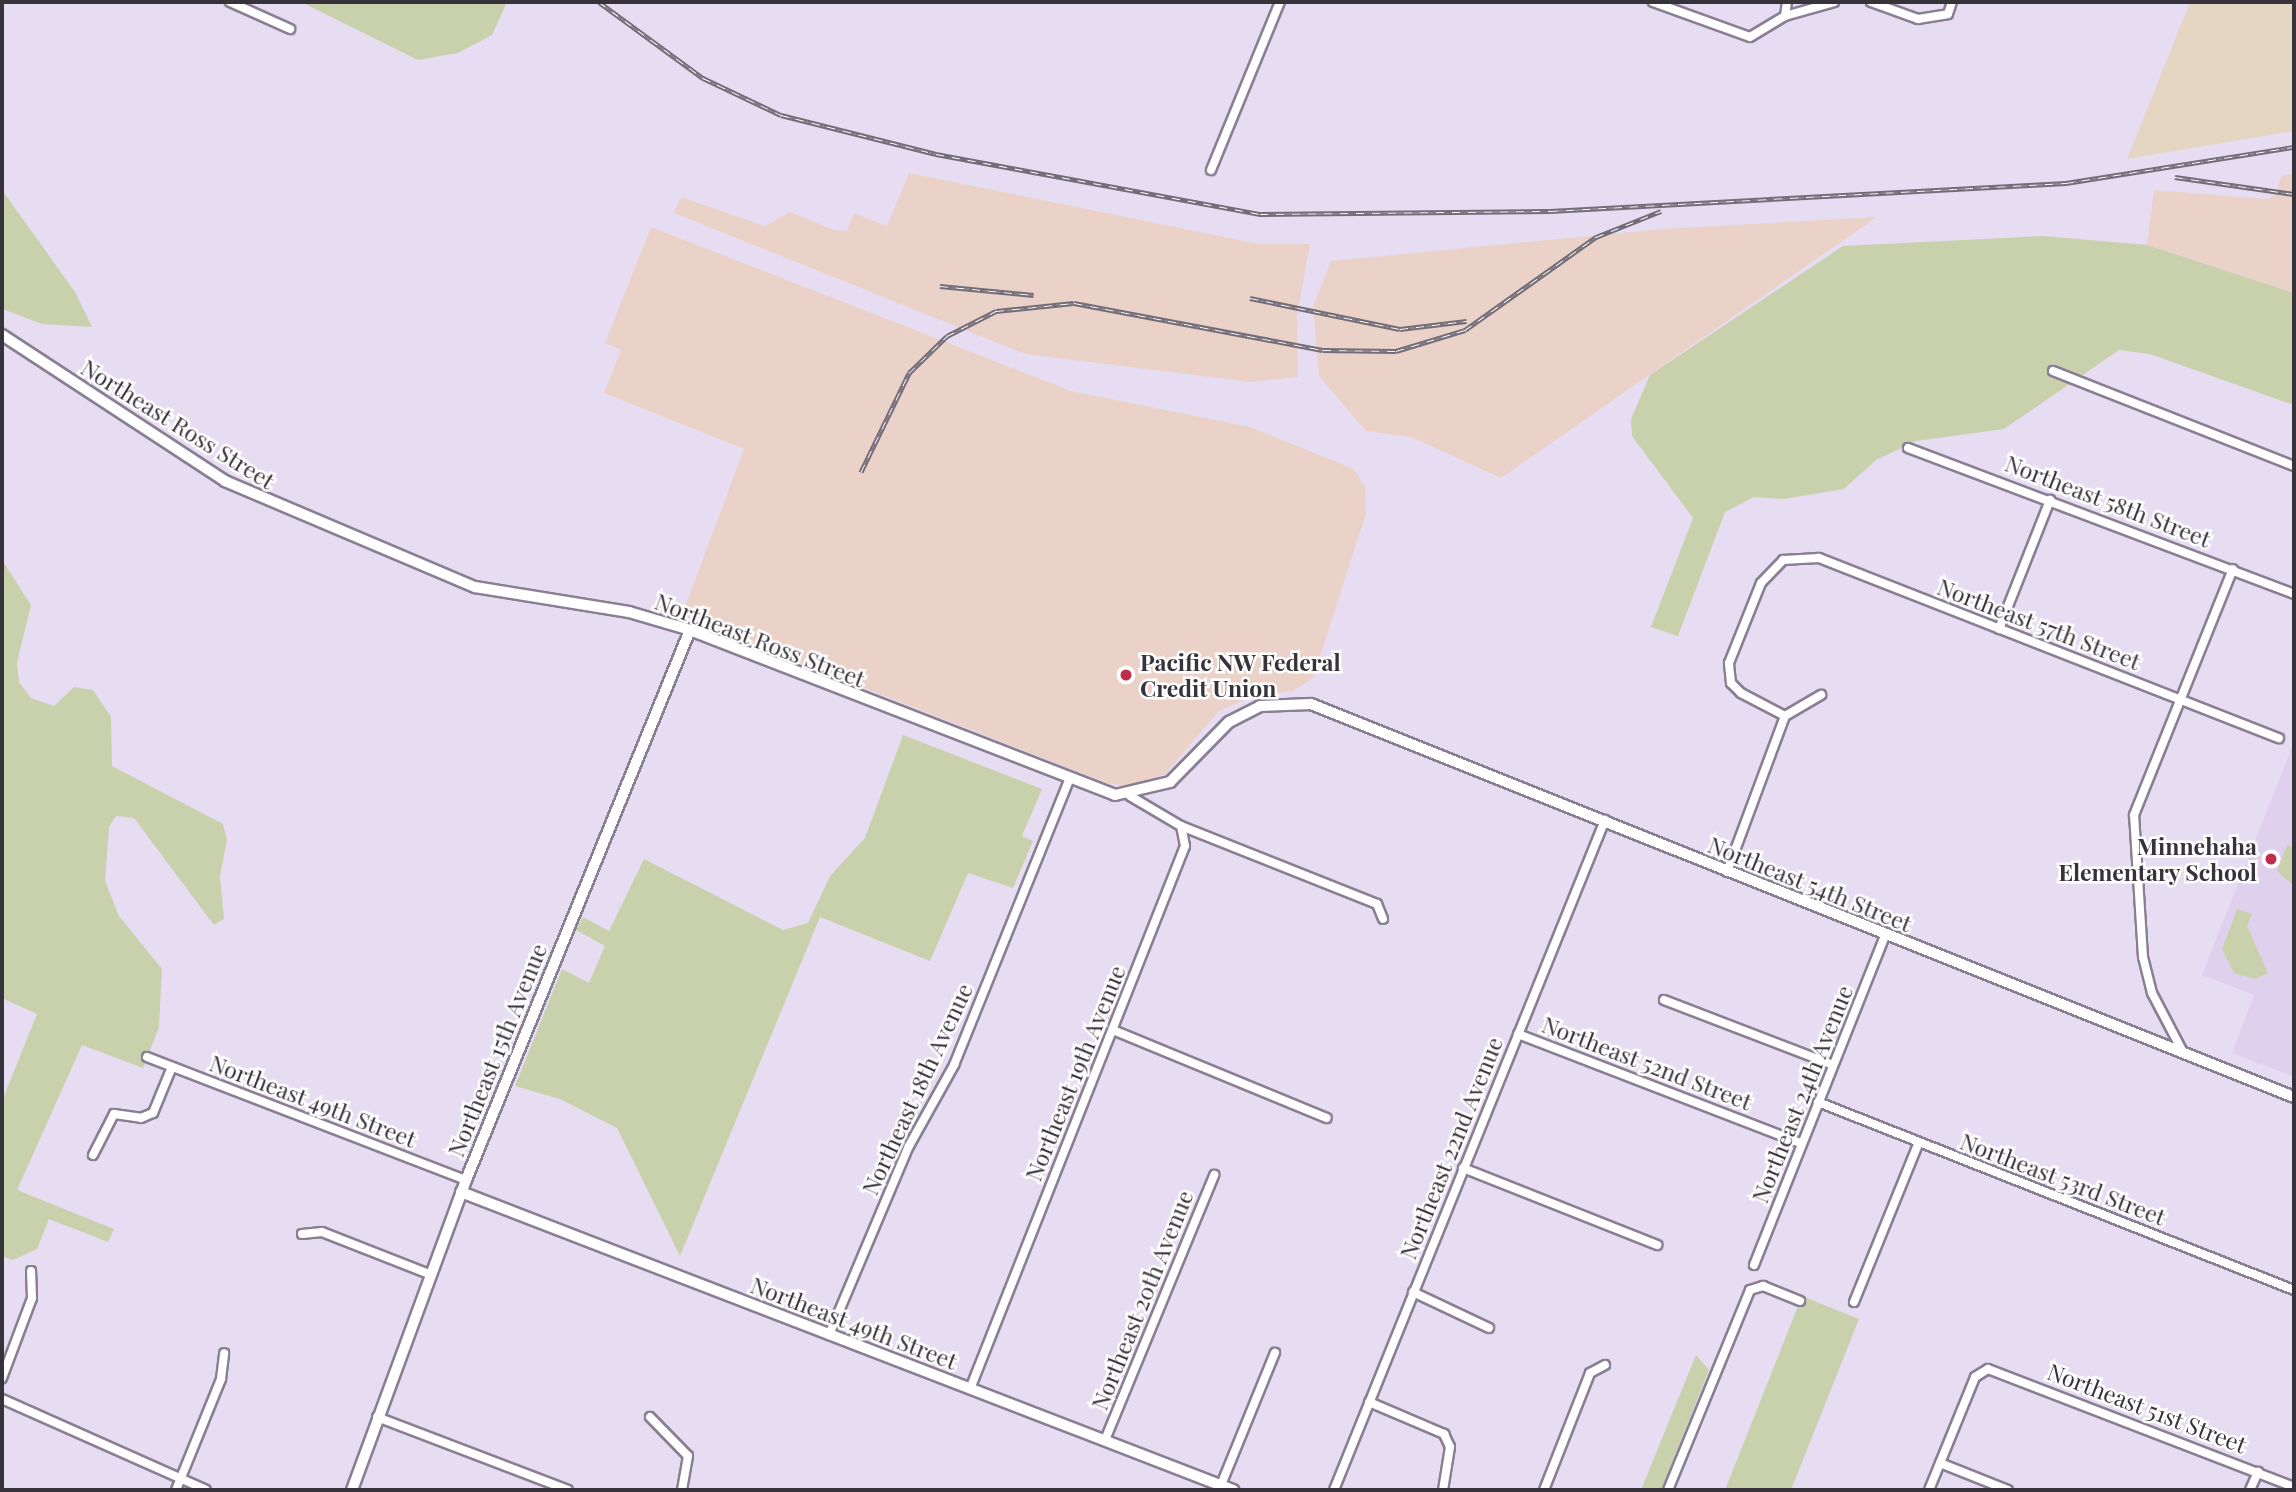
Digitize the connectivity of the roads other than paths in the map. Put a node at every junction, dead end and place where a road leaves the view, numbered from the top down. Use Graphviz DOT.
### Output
graph roads {
  1 [pos="230,2"];
  2 [pos="1280,2"];
  3 [pos="1653,2"];
  4 [pos="1787,2"];
  5 [pos="1834,2"];
  6 [pos="1871,2"];
  7 [pos="1952,2"];
  8 [pos="1785,16"];
  9 [pos="290,29"];
  10 [pos="1212,170"];
  11 [pos="2,335"];
  12 [pos="2053,371"];
  13 [pos="1908,448"];
  14 [pos="2294,466"];
  15 [pos="2050,500"];
  16 [pos="2234,569"];
  17 [pos="2294,594"];
  18 [pos="1999,629"];
  19 [pos="690,630"];
  20 [pos="1821,695"];
  21 [pos="2182,700"];
  22 [pos="1785,716"];
  23 [pos="2279,738"];
  24 [pos="1069,780"];
  25 [pos="1130,796"];
  26 [pos="1605,820"];
  27 [pos="1181,826"];
  28 [pos="1727,872"];
  29 [pos="1383,919"];
  30 [pos="1885,936"];
  31 [pos="1664,1000"];
  32 [pos="1113,1030"];
  33 [pos="1518,1034"];
  34 [pos="2185,1056"];
  35 [pos="147,1057"];
  36 [pos="1833,1065"];
  37 [pos="173,1067"];
  38 [pos="2294,1097"];
  39 [pos="1818,1102"];
  40 [pos="1327,1118"];
  41 [pos="1800,1143"];
  42 [pos="1918,1144"];
  43 [pos="93,1155"];
  44 [pos="1463,1168"];
  45 [pos="1214,1175"];
  46 [pos="466,1180"];
  47 [pos="461,1192"];
  48 [pos="302,1234"];
  49 [pos="1657,1245"];
  50 [pos="1754,1265"];
  51 [pos="31,1271"];
  52 [pos="429,1274"];
  53 [pos="2294,1290"];
  54 [pos="1413,1292"];
  55 [pos="1800,1301"];
  56 [pos="1854,1302"];
  57 [pos="1489,1328"];
  58 [pos="829,1335"];
  59 [pos="224,1353"];
  60 [pos="1275,1353"];
  61 [pos="1605,1366"];
  62 [pos="2,1378"];
  63 [pos="970,1389"];
  64 [pos="2,1399"];
  65 [pos="1369,1402"];
  66 [pos="377,1417"];
  67 [pos="650,1418"];
  68 [pos="1105,1440"];
  69 [pos="1940,1463"];
  70 [pos="2258,1472"];
  71 [pos="1221,1485"];
  72 [pos="178,1486"];
  73 [pos="2294,1487"];
  74 [pos="206,1490"];
  75 [pos="352,1490"];
  76 [pos="568,1490"];
  77 [pos="682,1490"];
  78 [pos="1233,1490"];
  79 [pos="1334,1490"];
  80 [pos="1443,1490"];
  81 [pos="1544,1490"];
  82 [pos="1668,1490"];
  83 [pos="1929,1490"];
  84 [pos="2008,1490"];
  85 [pos="2250,1490"];
  1 -- 9 [label="street"];
  2 -- 10 [label="street"];
  3 -- 8 [label="street"];
  4 -- 8 [label="street"];
  5 -- 8 [label="street"];
  6 -- 7 [label="street"];
  11 -- 19 [label="street, Northeast Ross Street"];
  12 -- 14 [label="street"];
  13 -- 15 [label="street, Northeast 58th Street"];
  15 -- 16 [label="street, Northeast 58th Street"];
  15 -- 18 [label="street"];
  16 -- 17 [label="street, Northeast 58th Street"];
  16 -- 21 [label="street"];
  18 -- 21 [label="street, Northeast 57th Street"];
  18 -- 22 [label="street, Northeast 57th Street"];
  19 -- 24 [label="street, Northeast Ross Street"];
  19 -- 46 [label="street, Northeast 15th Avenue"];
  20 -- 22 [label="street"];
  21 -- 23 [label="street, Northeast 57th Street"];
  21 -- 34 [label="street"];
  22 -- 28 [label="street"];
  24 -- 25 [label="street, Northeast Ross Street"];
  24 -- 58 [label="street, Northeast 18th Avenue"];
  25 -- 26 [label="street, Northeast 54th Street"];
  25 -- 27 [label="street"];
  26 -- 28 [label="street, Northeast 54th Street"];
  26 -- 33 [label="street, Northeast 22nd Avenue"];
  27 -- 29 [label="street"];
  27 -- 32 [label="street, Northeast 19th Avenue"];
  28 -- 30 [label="street, Northeast 54th Street"];
  30 -- 34 [label="street, Northeast 54th Street"];
  30 -- 36 [label="street, Northeast 24th Avenue"];
  31 -- 36 [label="street"];
  32 -- 40 [label="street"];
  32 -- 63 [label="street, Northeast 19th Avenue"];
  33 -- 41 [label="street, Northeast 52nd Street"];
  33 -- 44 [label="street, Northeast 22nd Avenue"];
  34 -- 38 [label="street, Northeast 54th Street"];
  35 -- 37 [label="street, Northeast 49th Street"];
  36 -- 39 [label="street, Northeast 24th Avenue"];
  37 -- 43 [label="street"];
  37 -- 46 [label="street, Northeast 49th Street"];
  39 -- 41 [label="street, Northeast 24th Avenue"];
  39 -- 42 [label="street, Northeast 53rd Street"];
  41 -- 50 [label="street, Northeast 24th Avenue"];
  42 -- 53 [label="street, Northeast 53rd Street"];
  42 -- 56 [label="street"];
  44 -- 49 [label="street"];
  44 -- 54 [label="street, Northeast 22nd Avenue"];
  45 -- 68 [label="street, Northeast 20th Avenue"];
  46 -- 47 [label="street, Northeast 15th Avenue"];
  47 -- 52 [label="street, Northeast 15th Avenue"];
  47 -- 58 [label="street, Northeast 49th Street"];
  48 -- 52 [label="street"];
  51 -- 62 [label="street"];
  52 -- 66 [label="street, Northeast 15th Avenue"];
  54 -- 57 [label="street"];
  54 -- 65 [label="street, Northeast 22nd Avenue"];
  55 -- 82 [label="street"];
  58 -- 63 [label="street, Northeast 49th Street"];
  59 -- 72 [label="street"];
  60 -- 71 [label="street"];
  61 -- 81 [label="street"];
  63 -- 68 [label="street, Northeast 49th Street"];
  64 -- 72 [label="street"];
  65 -- 79 [label="street, Northeast 22nd Avenue"];
  65 -- 80 [label="street"];
  66 -- 75 [label="street, Northeast 15th Avenue"];
  66 -- 76 [label="street"];
  67 -- 77 [label="street"];
  68 -- 71 [label="street, Northeast 49th Street"];
  69 -- 70 [label="street, Northeast 51st Street"];
  69 -- 83 [label="street"];
  69 -- 84 [label="street"];
  70 -- 73 [label="street, Northeast 51st Street"];
  70 -- 85 [label="street"];
  71 -- 78 [label="street, Northeast 49th Street"];
  72 -- 74 [label="street"];
}
